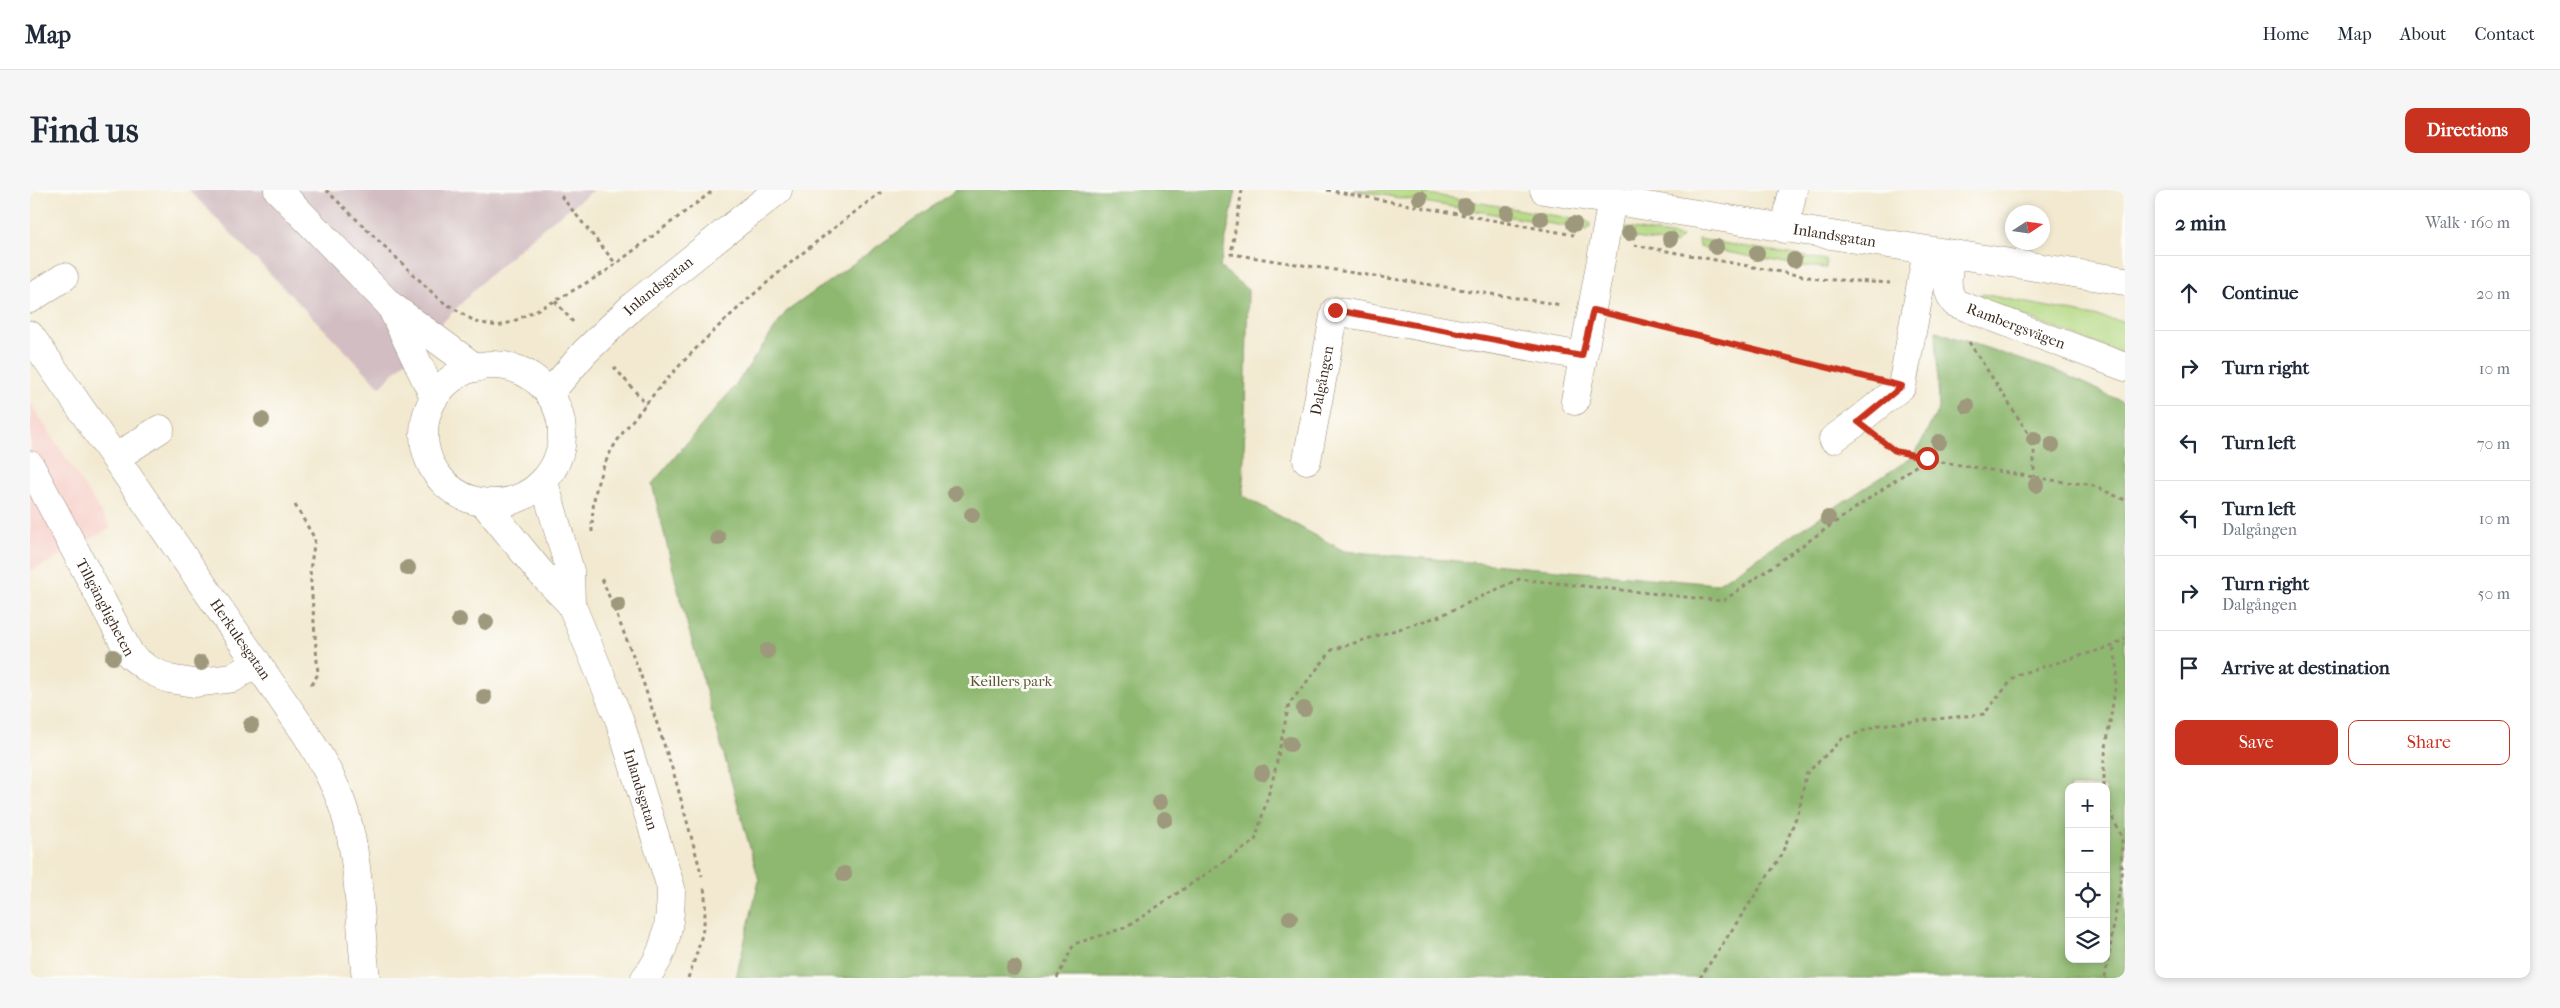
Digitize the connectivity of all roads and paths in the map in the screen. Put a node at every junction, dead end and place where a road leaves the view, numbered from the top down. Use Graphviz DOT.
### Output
graph roads {
  1 [pos="278,190"];
  2 [pos="326,190"];
  3 [pos="714,190"];
  4 [pos="778,190"];
  5 [pos="884,190"];
  6 [pos="1242,190"];
  7 [pos="1544,190"];
  8 [pos="1793,190"];
  9 [pos="561,196"];
  10 [pos="1612,200"];
  11 [pos="1785,229"];
  12 [pos="1939,253"];
  13 [pos="616,264"];
  14 [pos="64,277"];
  15 [pos="2125,281"];
  16 [pos="30,300"];
  17 [pos="1955,303"];
  18 [pos="390,305"];
  19 [pos="1593,310"];
  20 [pos="30,335"];
  21 [pos="1582,356"];
  22 [pos="2125,367"];
  23 [pos="476,368"];
  24 [pos="1902,386"];
  25 [pos="550,394"];
  26 [pos="434,397"];
  27 [pos="1575,401"];
  28 [pos="1858,422"];
  29 [pos="160,429"];
  30 [pos="1833,439"];
  31 [pos="115,458"];
  32 [pos="1927,458"];
  33 [pos="1307,460"];
  34 [pos="30,465"];
  35 [pos="2034,477"];
  36 [pos="544,482"];
  37 [pos="2125,500"];
  38 [pos="484,503"];
  39 [pos="295,505"];
  40 [pos="592,541"];
  41 [pos="600,571"];
  42 [pos="571,604"];
  43 [pos="2125,638"];
  44 [pos="2113,646"];
  45 [pos="257,662"];
  46 [pos="293,716"];
  47 [pos="2104,783"];
  48 [pos="2110,812"];
  49 [pos="648,977"];
  50 [pos="366,978"];
  51 [pos="688,978"];
  52 [pos="1057,978"];
  53 [pos="1700,978"];
  54 [pos="2105,978"];
  1 -- 18 [label="street"];
  2 -- 13 [label="path"];
  3 -- 13 [label="path"];
  4 -- 25 [label="street, Inlandsgatan"];
  5 -- 40 [label="path"];
  6 -- 19 [label="path"];
  7 -- 10 [label="street, Inlandsgatan"];
  8 -- 11 [label="street"];
  9 -- 13 [label="path"];
  10 -- 11 [label="street, Inlandsgatan"];
  10 -- 19 [label="street"];
  11 -- 12 [label="street, Inlandsgatan"];
  12 -- 15 [label="street, Inlandsgatan"];
  12 -- 17 [label="street, Rambergsvägen"];
  12 -- 24 [label="street"];
  14 -- 16 [label="street"];
  17 -- 22 [label="street, Rambergsvägen"];
  17 -- 35 [label="path"];
  18 -- 23 [label="street"];
  18 -- 26 [label="street"];
  19 -- 21 [label="street"];
  19 -- 24 [label="path"];
  20 -- 31 [label="street, Herkulesgatan"];
  21 -- 27 [label="street"];
  21 -- 33 [label="street, Dalgången"];
  23 -- 25 [label="street"];
  23 -- 26 [label="street"];
  24 -- 28 [label="street"];
  25 -- 36 [label="street"];
  26 -- 38 [label="street"];
  28 -- 30 [label="street"];
  28 -- 32 [label="path"];
  29 -- 31 [label="street"];
  31 -- 45 [label="street, Herkulesgatan"];
  32 -- 35 [label="path"];
  32 -- 52 [label="path"];
  34 -- 45 [label="street, Tillgängligheten"];
  35 -- 37 [label="path"];
  36 -- 38 [label="street"];
  36 -- 42 [label="street, Inlandsgatan"];
  38 -- 42 [label="street, Inlandsgatan"];
  39 -- 46 [label="path"];
  41 -- 51 [label="path"];
  42 -- 49 [label="street, Inlandsgatan"];
  43 -- 44 [label="path"];
  44 -- 47 [label="path"];
  44 -- 53 [label="path"];
  45 -- 46 [label="street, Herkulesgatan"];
  46 -- 50 [label="street, Herkulesgatan"];
  48 -- 54 [label="path"];
}
